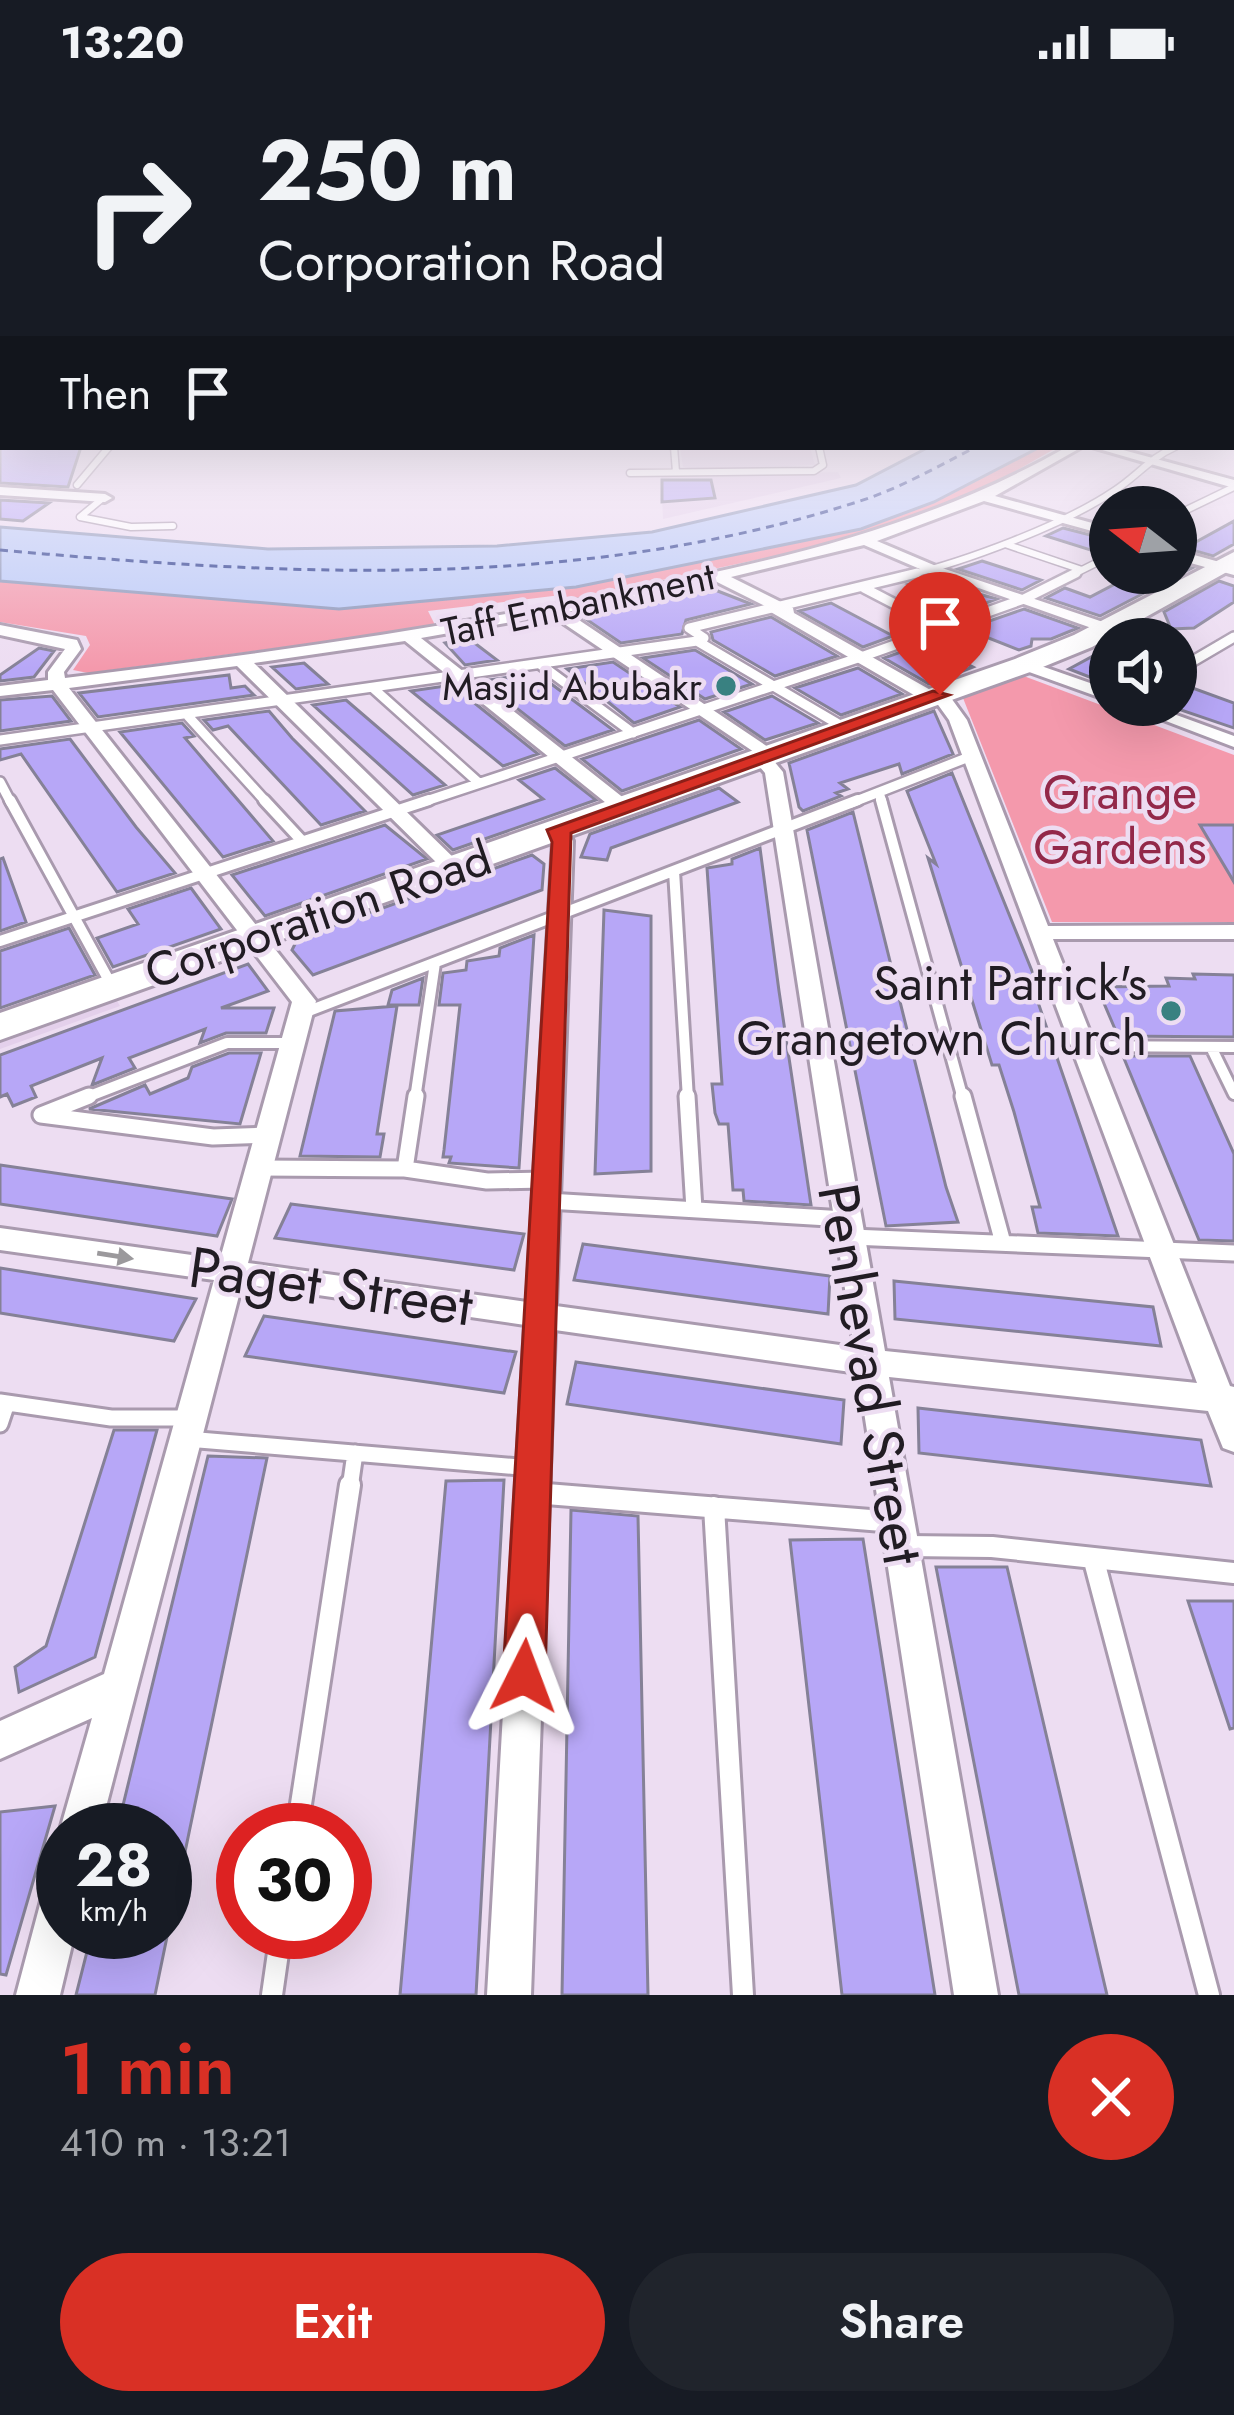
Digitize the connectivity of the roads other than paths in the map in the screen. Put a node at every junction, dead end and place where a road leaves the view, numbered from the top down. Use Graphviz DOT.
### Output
graph roads {
  1 [pos="72,490"];
  2 [pos="1001,490"];
  3 [pos="104,498"];
  4 [pos="988,498"];
  5 [pos="1089,504"];
  6 [pos="1058,519"];
  7 [pos="173,526"];
  8 [pos="1089,529"];
  9 [pos="870,543"];
  10 [pos="1004,544"];
  11 [pos="1197,559"];
  12 [pos="1089,566"];
  13 [pos="1229,566"];
  14 [pos="940,569"];
  15 [pos="1082,570"];
  16 [pos="716,576"];
  17 [pos="864,588"];
  18 [pos="1024,599"];
  19 [pos="774,608"];
  20 [pos="555,611"];
  21 [pos="1126,618"];
  22 [pos="1089,622"];
  23 [pos="941,628"];
  24 [pos="0,630"];
  25 [pos="1089,636"];
  26 [pos="1234,637"];
  27 [pos="411,638"];
  28 [pos="697,641"];
  29 [pos="619,653"];
  30 [pos="861,657"];
  31 [pos="1197,659"];
  32 [pos="242,662"];
  33 [pos="541,665"];
  34 [pos="1024,665"];
  35 [pos="459,677"];
  36 [pos="57,684"];
  37 [pos="775,687"];
  38 [pos="1089,688"];
  39 [pos="374,689"];
  40 [pos="0,691"];
  41 [pos="936,696"];
  42 [pos="284,703"];
  43 [pos="703,710"];
  44 [pos="188,716"];
  45 [pos="1190,726"];
  46 [pos="90,728"];
  47 [pos="845,728"];
  48 [pos="633,733"];
  49 [pos="0,740"];
  50 [pos="1234,742"];
  51 [pos="561,756"];
  52 [pos="766,756"];
  53 [pos="970,757"];
  54 [pos="0,782"];
  55 [pos="479,783"];
  56 [pos="879,792"];
  57 [pos="622,807"];
  58 [pos="402,820"];
  59 [pos="558,830"];
  60 [pos="782,830"];
  61 [pos="302,841"];
  62 [pos="452,867"];
  63 [pos="674,871"];
  64 [pos="202,874"];
  65 [pos="560,915"];
  66 [pos="74,917"];
  67 [pos="1234,932"];
  68 [pos="1038,933"];
  69 [pos="252,938"];
  70 [pos="0,941"];
  71 [pos="435,963"];
  72 [pos="113,987"];
  73 [pos="300,1015"];
  74 [pos="0,1027"];
  75 [pos="292,1043"];
  76 [pos="1082,1046"];
  77 [pos="1211,1047"];
  78 [pos="1234,1047"];
  79 [pos="1234,1094"];
  80 [pos="268,1135"];
  81 [pos="259,1168"];
  82 [pos="405,1169"];
  83 [pos="547,1191"];
  84 [pos="694,1209"];
  85 [pos="846,1228"];
  86 [pos="0,1239"];
  87 [pos="1003,1243"];
  88 [pos="1160,1252"];
  89 [pos="1234,1253"];
  90 [pos="231,1274"];
  91 [pos="542,1315"];
  92 [pos="869,1362"];
  93 [pos="1226,1399"];
  94 [pos="4,1402"];
  95 [pos="0,1424"];
  96 [pos="189,1428"];
  97 [pos="1234,1438"];
  98 [pos="355,1453"];
  99 [pos="533,1480"];
  100 [pos="713,1507"];
  101 [pos="898,1534"];
  102 [pos="1094,1562"];
  103 [pos="1234,1573"];
  104 [pos="117,1687"];
  105 [pos="0,1740"];
  106 [pos="87,1803"];
  107 [pos="301,1803"];
  108 [pos="47,1959"];
  109 [pos="277,1959"];
  110 [pos="38,1995"];
  111 [pos="272,1995"];
  112 [pos="509,1995"];
  113 [pos="743,1995"];
  114 [pos="976,1995"];
  115 [pos="1209,1995"];
  1 -- 3 [label="street"];
  2 -- 4 [label="street, Taff Embankment"];
  3 -- 7 [label="lane"];
  4 -- 6 [label="street"];
  4 -- 9 [label="street, Taff Embankment"];
  5 -- 6 [label="lane"];
  6 -- 8 [label="street"];
  6 -- 10 [label="lane"];
  9 -- 14 [label="street"];
  9 -- 16 [label="street, Taff Embankment"];
  10 -- 14 [label="lane"];
  10 -- 15 [label="lane"];
  11 -- 13 [label="street"];
  12 -- 15 [label="lane"];
  13 -- 21 [label="main road, Corporation Road"];
  14 -- 17 [label="lane"];
  14 -- 18 [label="street"];
  15 -- 18 [label="lane"];
  16 -- 19 [label="street"];
  16 -- 20 [label="street, Taff Embankment"];
  17 -- 19 [label="lane"];
  17 -- 23 [label="lane"];
  18 -- 22 [label="street"];
  18 -- 23 [label="lane"];
  19 -- 28 [label="lane"];
  19 -- 30 [label="street"];
  20 -- 27 [label="street, Taff Embankment"];
  20 -- 29 [label="street"];
  23 -- 30 [label="lane"];
  24 -- 36 [label="street"];
  25 -- 34 [label="main road, Corporation Road"];
  26 -- 31 [label="lane"];
  27 -- 32 [label="street, Taff Embankment"];
  27 -- 35 [label="street"];
  28 -- 29 [label="lane"];
  28 -- 37 [label="lane"];
  29 -- 33 [label="lane"];
  29 -- 43 [label="street"];
  30 -- 37 [label="lane"];
  30 -- 41 [label="street"];
  32 -- 36 [label="street, Taff Embankment"];
  32 -- 42 [label="street"];
  33 -- 35 [label="lane"];
  33 -- 48 [label="lane"];
  34 -- 38 [label="street"];
  34 -- 41 [label="main road, Corporation Road"];
  35 -- 39 [label="lane"];
  35 -- 51 [label="street"];
  36 -- 40 [label="street, Taff Embankment"];
  36 -- 46 [label="street"];
  37 -- 43 [label="lane"];
  37 -- 47 [label="lane"];
  39 -- 42 [label="lane"];
  39 -- 55 [label="lane"];
  41 -- 47 [label="main road, Corporation Road"];
  41 -- 53 [label="street"];
  42 -- 44 [label="lane"];
  42 -- 58 [label="street"];
  43 -- 48 [label="lane"];
  43 -- 52 [label="street"];
  44 -- 46 [label="lane"];
  44 -- 61 [label="lane"];
  45 -- 50 [label="street"];
  46 -- 49 [label="lane"];
  46 -- 64 [label="street"];
  47 -- 52 [label="main road, Corporation Road"];
  48 -- 51 [label="lane"];
  51 -- 55 [label="lane"];
  51 -- 57 [label="street"];
  52 -- 57 [label="main road, Corporation Road"];
  52 -- 60 [label="street, Penhevad Street"];
  53 -- 56 [label="lane"];
  53 -- 68 [label="street"];
  54 -- 66 [label="lane"];
  55 -- 58 [label="lane"];
  56 -- 60 [label="lane"];
  56 -- 87 [label="lane"];
  57 -- 59 [label="main road, Corporation Road"];
  58 -- 61 [label="lane"];
  58 -- 62 [label="street"];
  59 -- 62 [label="main road, Corporation Road"];
  59 -- 65 [label="street"];
  60 -- 63 [label="lane"];
  60 -- 85 [label="street, Penhevad Street"];
  61 -- 64 [label="lane"];
  62 -- 69 [label="main road, Corporation Road"];
  63 -- 65 [label="lane"];
  63 -- 84 [label="lane"];
  64 -- 66 [label="lane"];
  64 -- 69 [label="street"];
  65 -- 71 [label="lane"];
  65 -- 83 [label="street"];
  66 -- 70 [label="lane"];
  66 -- 72 [label="lane"];
  67 -- 68 [label="street"];
  68 -- 76 [label="street"];
  69 -- 72 [label="main road, Corporation Road"];
  69 -- 73 [label="street"];
  71 -- 73 [label="lane"];
  71 -- 82 [label="lane"];
  72 -- 74 [label="main road, Corporation Road"];
  73 -- 75 [label="street"];
  75 -- 80 [label="street"];
  75 -- 80 [label="lane"];
  76 -- 77 [label="lane"];
  76 -- 88 [label="street"];
  77 -- 78 [label="lane"];
  77 -- 79 [label="lane"];
  80 -- 81 [label="street"];
  81 -- 82 [label="lane"];
  81 -- 90 [label="street"];
  82 -- 83 [label="lane"];
  83 -- 84 [label="lane"];
  83 -- 91 [label="street"];
  84 -- 85 [label="lane"];
  85 -- 87 [label="lane"];
  85 -- 92 [label="street, Penhevad Street"];
  86 -- 90 [label="street, Paget Street, one-way"];
  87 -- 88 [label="lane"];
  88 -- 89 [label="lane"];
  88 -- 93 [label="street"];
  90 -- 91 [label="street, Paget Street"];
  90 -- 96 [label="street"];
  91 -- 92 [label="street, Paget Street"];
  91 -- 99 [label="street"];
  92 -- 93 [label="street, Paget Street"];
  92 -- 101 [label="street, Penhevad Street"];
  93 -- 97 [label="street"];
  94 -- 95 [label="lane"];
  94 -- 96 [label="lane"];
  96 -- 98 [label="lane"];
  96 -- 104 [label="street"];
  98 -- 99 [label="lane"];
  98 -- 107 [label="lane"];
  99 -- 100 [label="lane"];
  99 -- 112 [label="street"];
  100 -- 101 [label="lane"];
  100 -- 113 [label="lane"];
  101 -- 102 [label="lane"];
  101 -- 114 [label="street, Penhevad Street"];
  102 -- 103 [label="lane"];
  102 -- 115 [label="lane"];
  104 -- 105 [label="street"];
  104 -- 106 [label="street"];
  108 -- 110 [label="street"];
  109 -- 111 [label="lane"];
}
